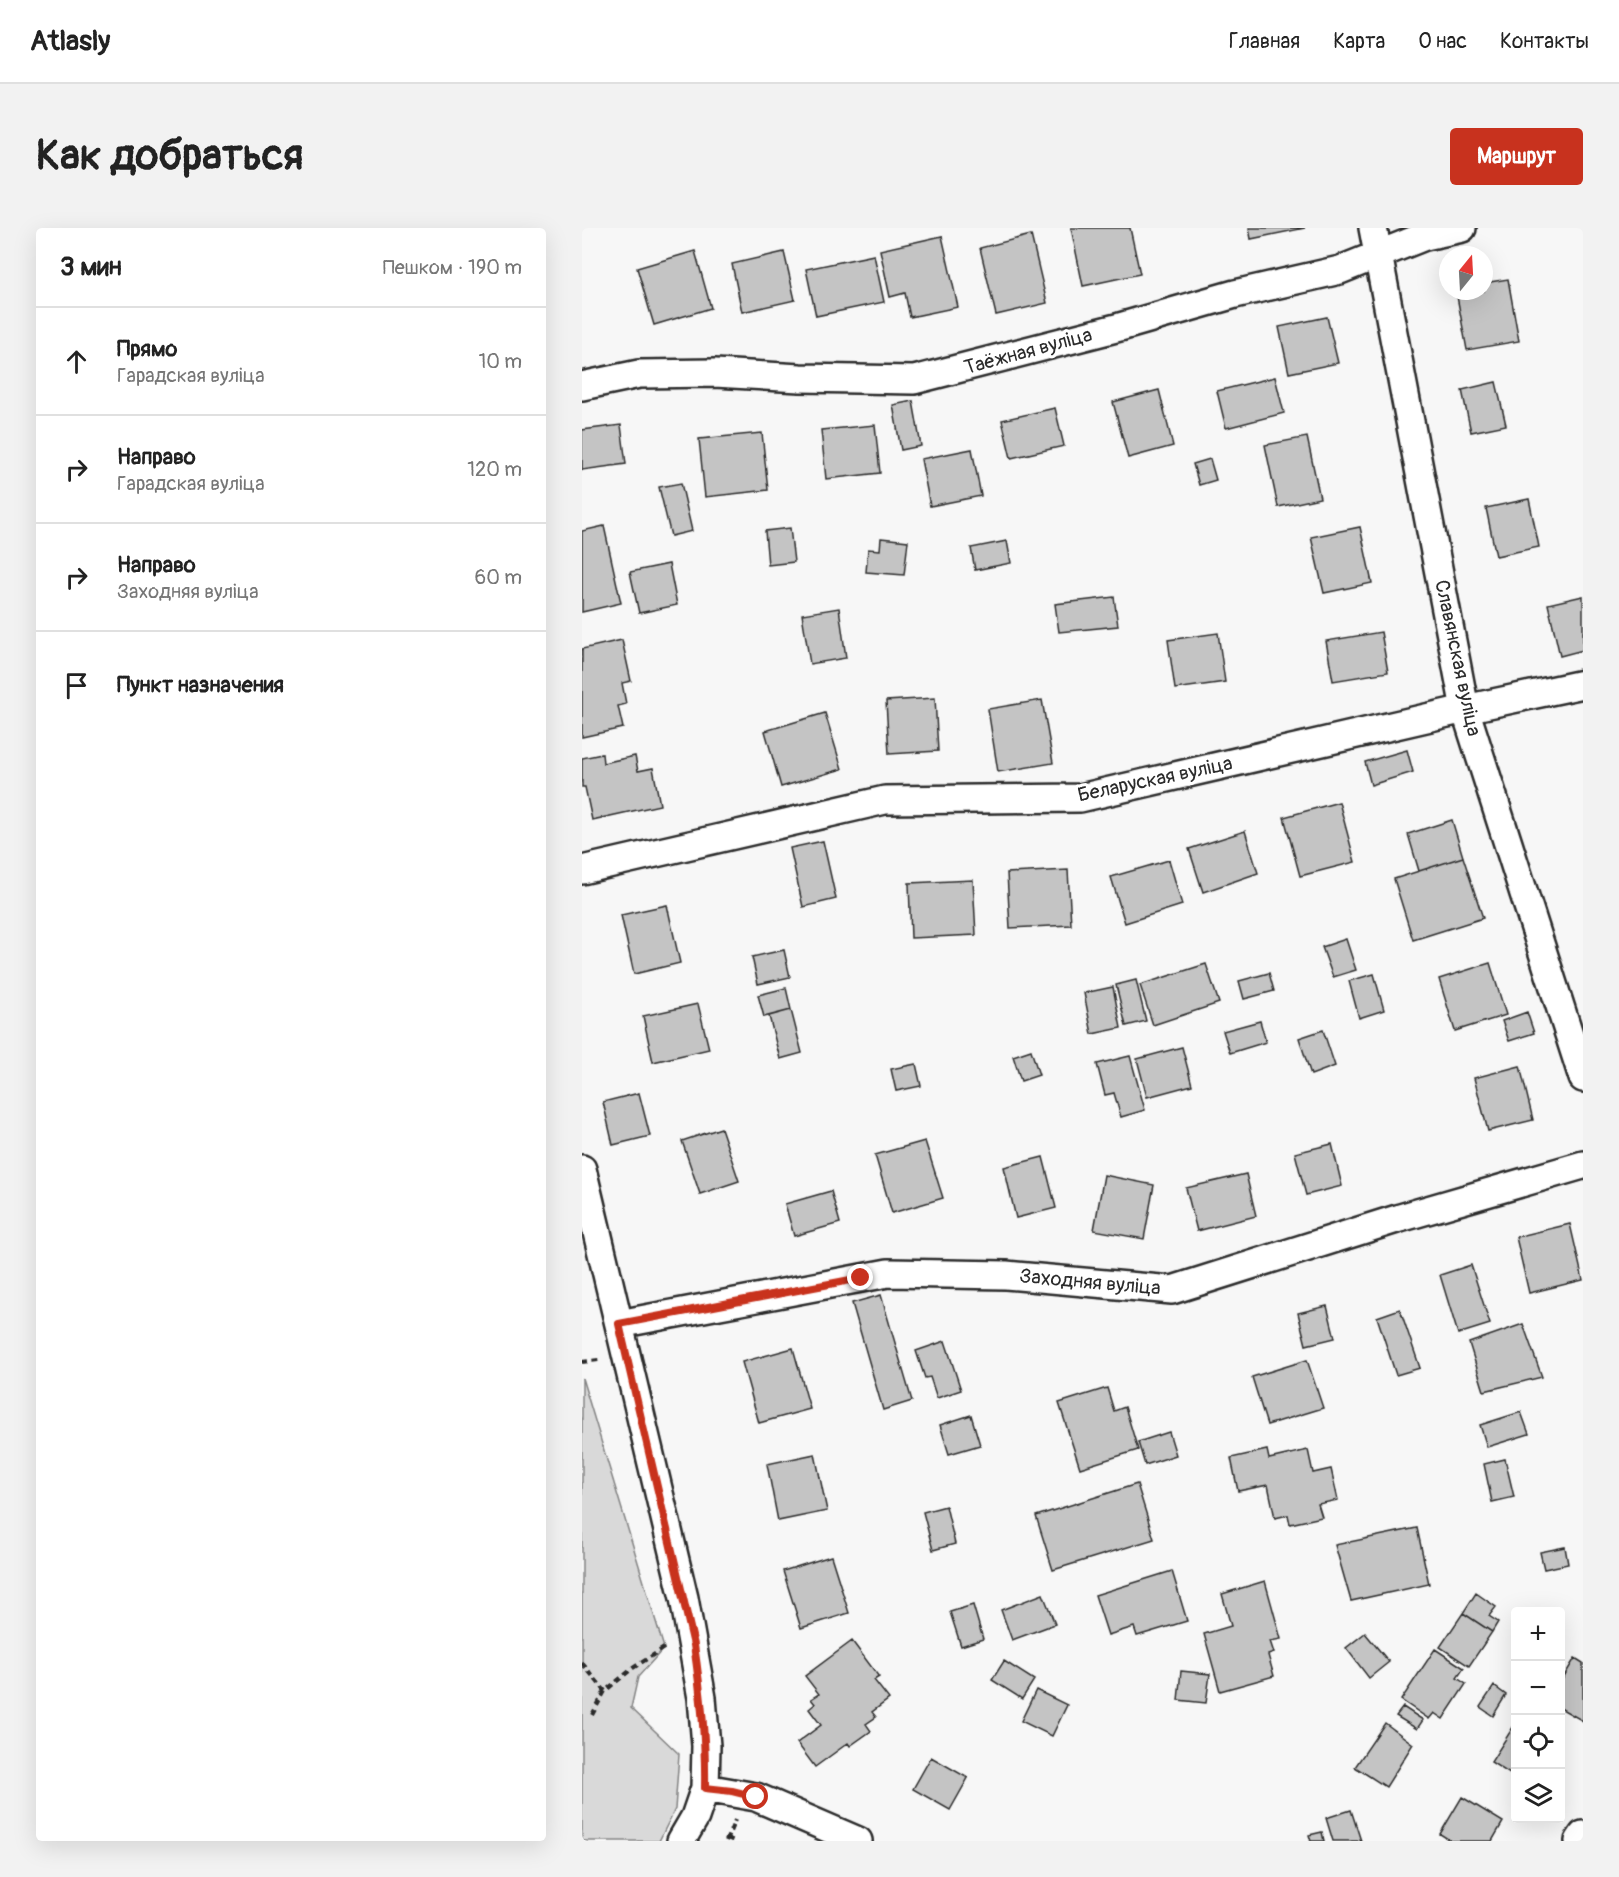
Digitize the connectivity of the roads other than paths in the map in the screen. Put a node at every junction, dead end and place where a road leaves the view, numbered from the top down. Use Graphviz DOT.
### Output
graph roads {
  1 [pos="1373,228"];
  2 [pos="1462,228"];
  3 [pos="1378,255"];
  4 [pos="582,386"];
  5 [pos="1583,684"];
  6 [pos="1465,709"];
  7 [pos="582,870"];
  8 [pos="1583,1078"];
  9 [pos="1583,1165"];
  10 [pos="582,1169"];
  11 [pos="619,1324"];
  12 [pos="705,1788"];
  13 [pos="1583,1835"];
  14 [pos="681,1841"];
  15 [pos="858,1841"];
  16 [pos="1579,1841"];
  1 -- 3 [label="street, Славянская вуліца"];
  2 -- 3 [label="street, Таёжная вуліца"];
  3 -- 4 [label="street, Таёжная вуліца"];
  3 -- 6 [label="street, Славянская вуліца"];
  5 -- 6 [label="street, Беларуская вуліца"];
  6 -- 7 [label="street, Беларуская вуліца"];
  6 -- 8 [label="street, Славянская вуліца"];
  9 -- 11 [label="street, Заходняя вуліца"];
  10 -- 11 [label="street"];
  11 -- 12 [label="street"];
  12 -- 14 [label="street"];
  12 -- 15 [label="street"];
  13 -- 16 [label="street"];
}
